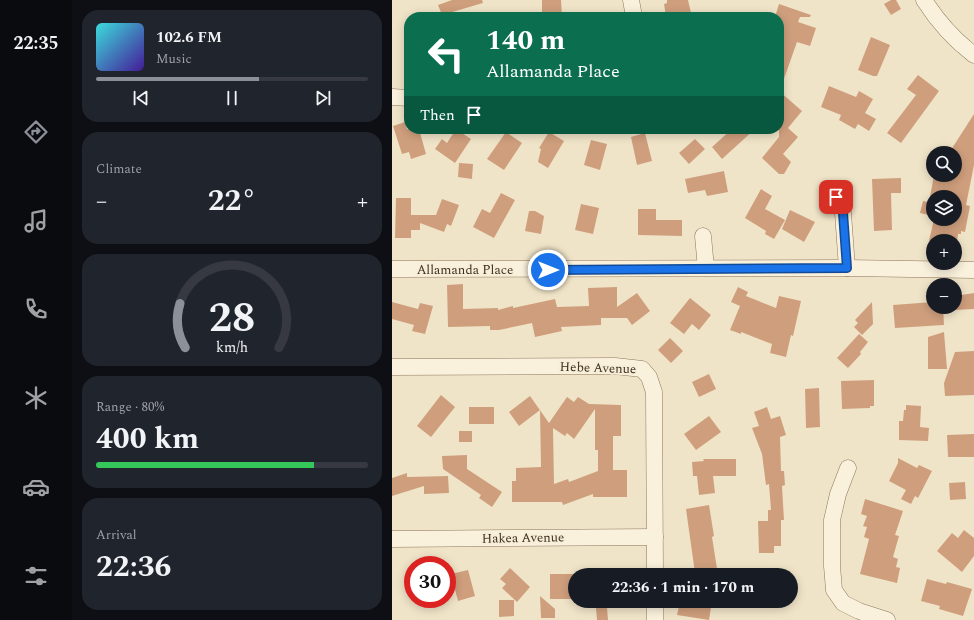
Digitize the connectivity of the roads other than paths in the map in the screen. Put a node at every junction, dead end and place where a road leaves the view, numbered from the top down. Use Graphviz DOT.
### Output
graph roads {
  1 [pos="631,0"];
  2 [pos="924,0"];
  3 [pos="633,12"];
  4 [pos="974,55"];
  5 [pos="392,98"];
  6 [pos="404,98"];
  7 [pos="836,197"];
  8 [pos="703,236"];
  9 [pos="706,268"];
  10 [pos="847,268"];
  11 [pos="392,269"];
  12 [pos="974,270"];
  13 [pos="392,367"];
  14 [pos="848,468"];
  15 [pos="655,537"];
  16 [pos="392,539"];
  17 [pos="655,568"];
  18 [pos="655,608"];
  19 [pos="655,620"];
  20 [pos="887,620"];
  1 -- 3 [label="street"];
  2 -- 4 [label="street"];
  5 -- 6 [label="street"];
  7 -- 10 [label="street"];
  8 -- 9 [label="street"];
  9 -- 10 [label="street, Allamanda Place"];
  9 -- 11 [label="street, Allamanda Place"];
  10 -- 12 [label="street, Allamanda Place"];
  13 -- 15 [label="street, Hebe Avenue"];
  14 -- 20 [label="street"];
  15 -- 16 [label="street, Hakea Avenue"];
  15 -- 17 [label="street, Hebe Avenue"];
  18 -- 19 [label="street"];
}
